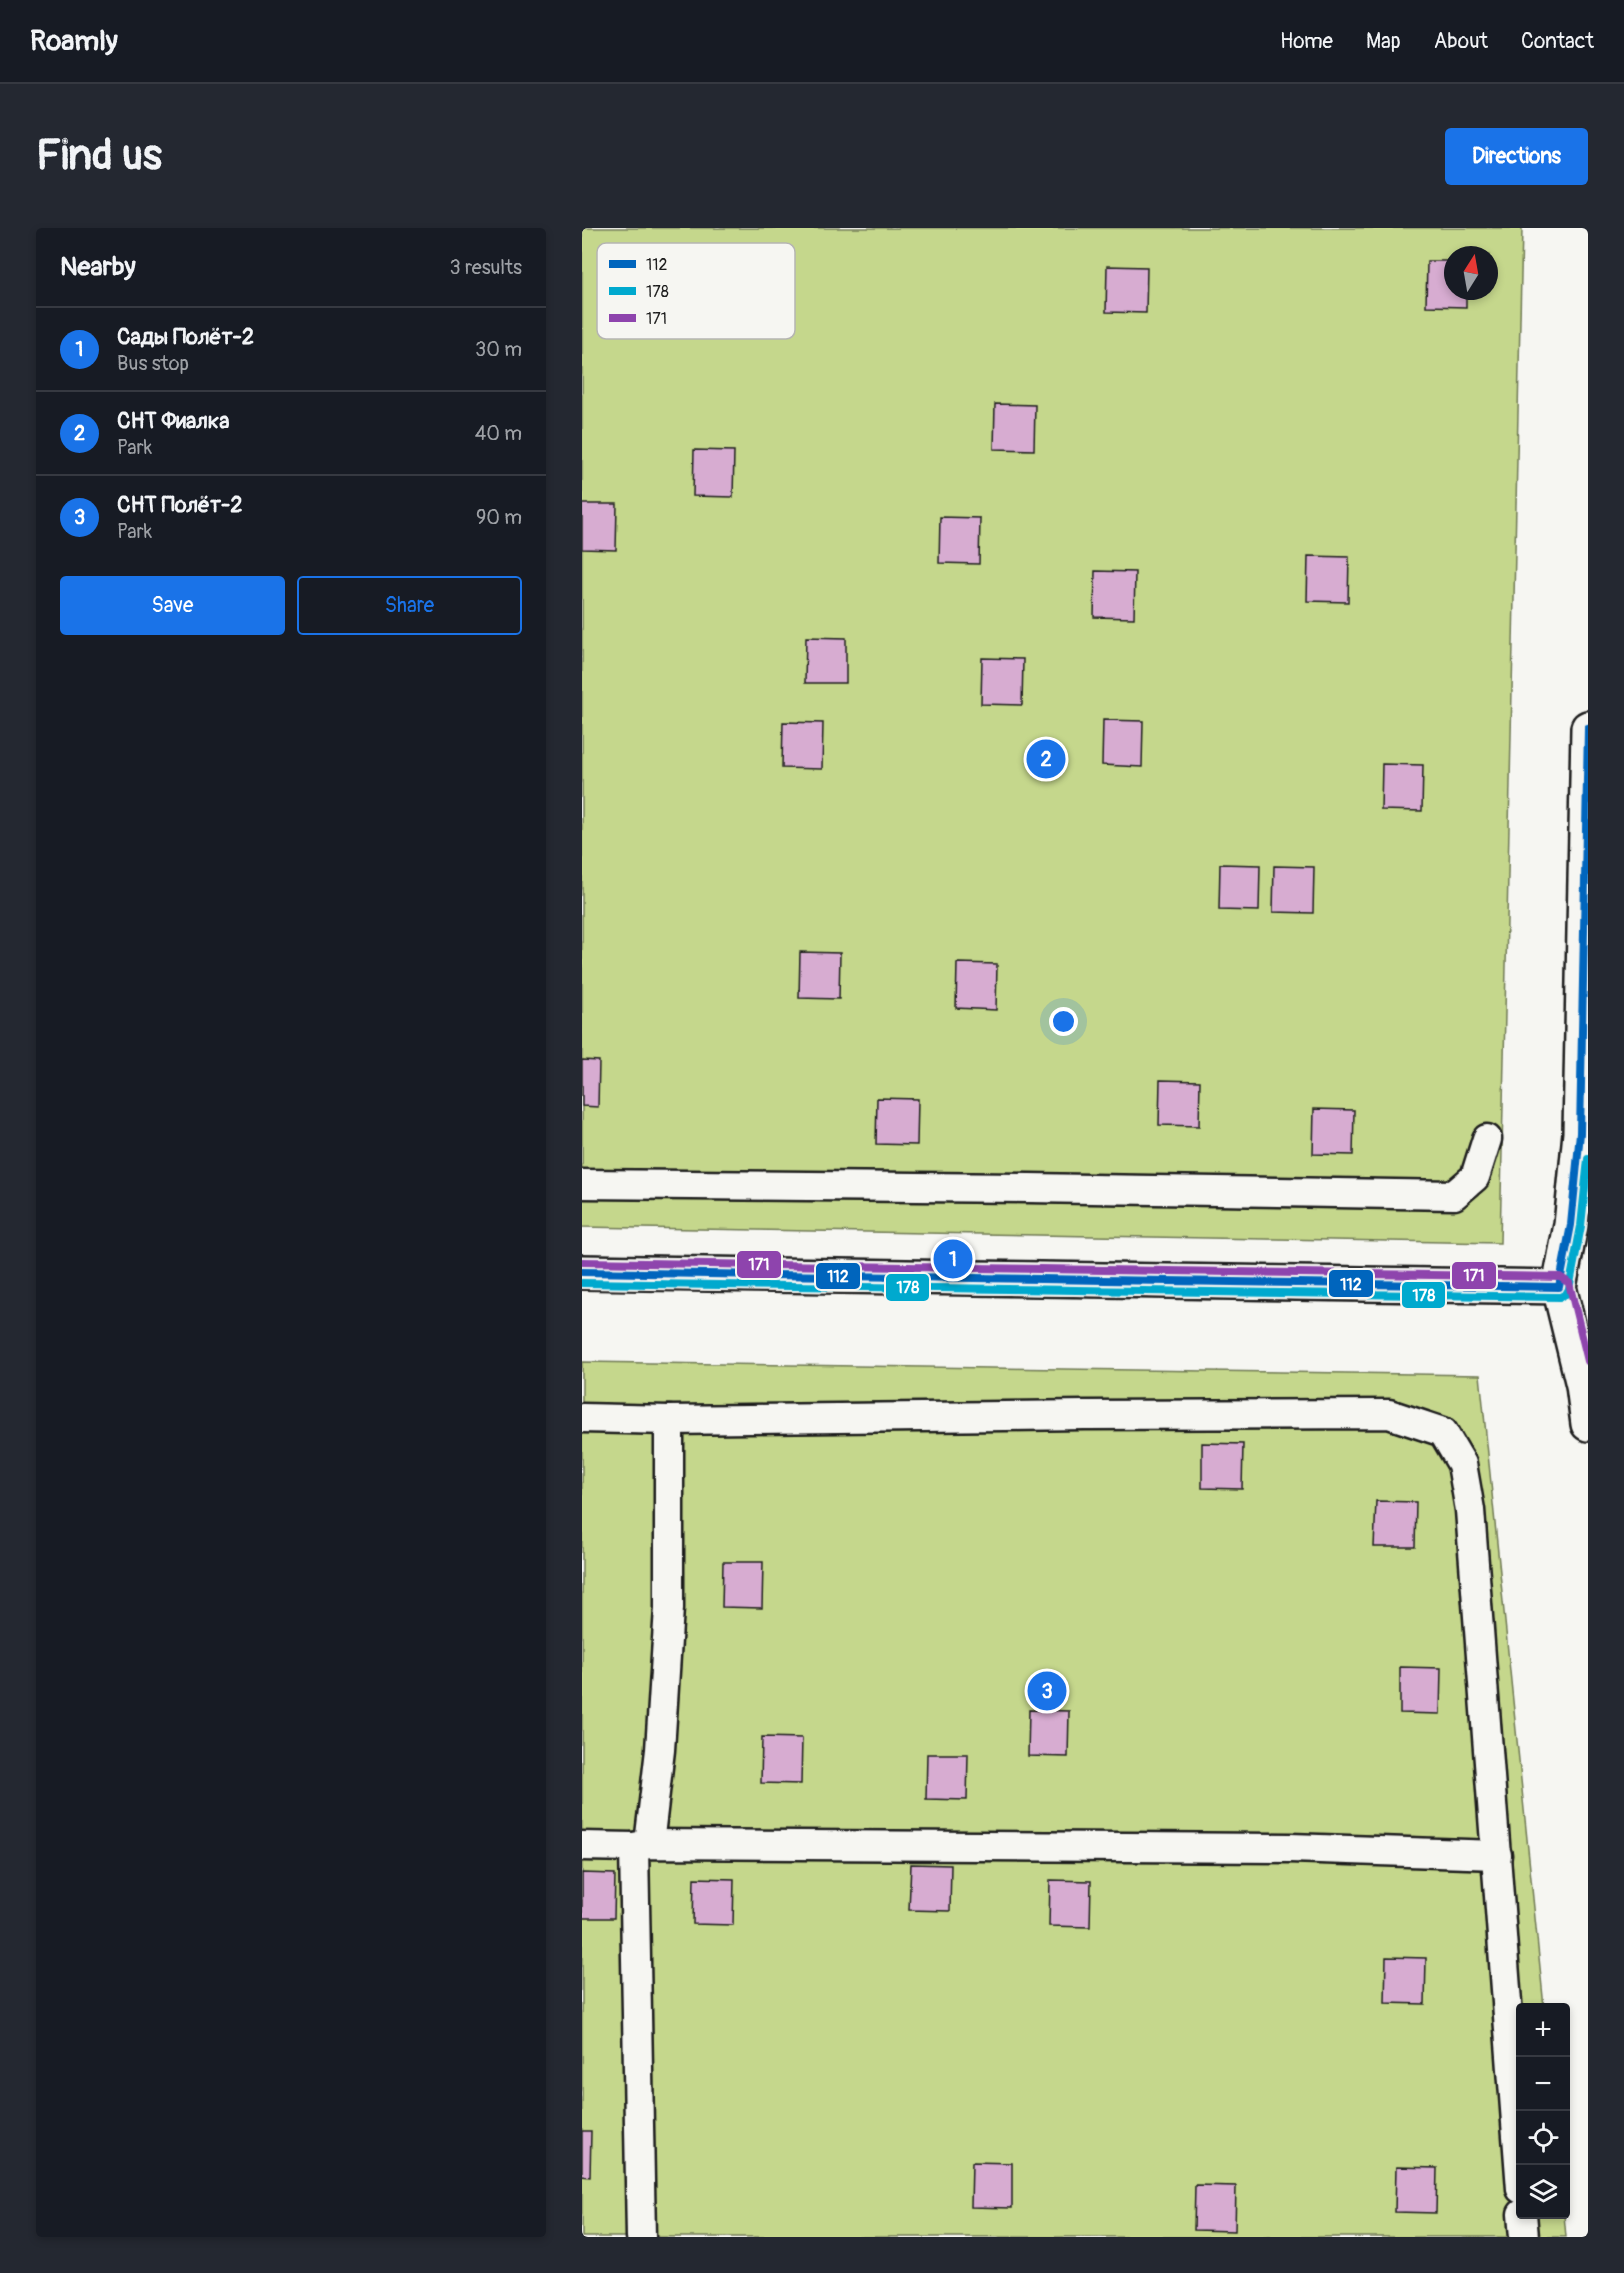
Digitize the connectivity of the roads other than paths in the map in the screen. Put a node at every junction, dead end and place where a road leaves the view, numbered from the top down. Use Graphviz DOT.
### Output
graph roads {
  1 [pos="1588,728"];
  2 [pos="1584,1085"];
  3 [pos="1488,1139"];
  4 [pos="582,1184"];
  5 [pos="582,1272"];
  6 [pos="1559,1287"];
  7 [pos="582,1418"];
  8 [pos="669,1420"];
  9 [pos="1588,1424"];
  10 [pos="582,1846"];
  11 [pos="642,1846"];
  12 [pos="1497,1855"];
  13 [pos="1519,2165"];
  14 [pos="1522,2219"];
  15 [pos="641,2237"];
  16 [pos="1524,2237"];
  1 -- 2 [label="street"];
  2 -- 6 [label="street"];
  3 -- 4 [label="lane"];
  5 -- 6 [label="street"];
  6 -- 9 [label="street"];
  7 -- 8 [label="lane"];
  8 -- 11 [label="lane"];
  8 -- 12 [label="lane"];
  10 -- 11 [label="lane"];
  11 -- 12 [label="lane"];
  11 -- 15 [label="lane"];
  12 -- 13 [label="lane"];
  14 -- 16 [label="lane"];
}
